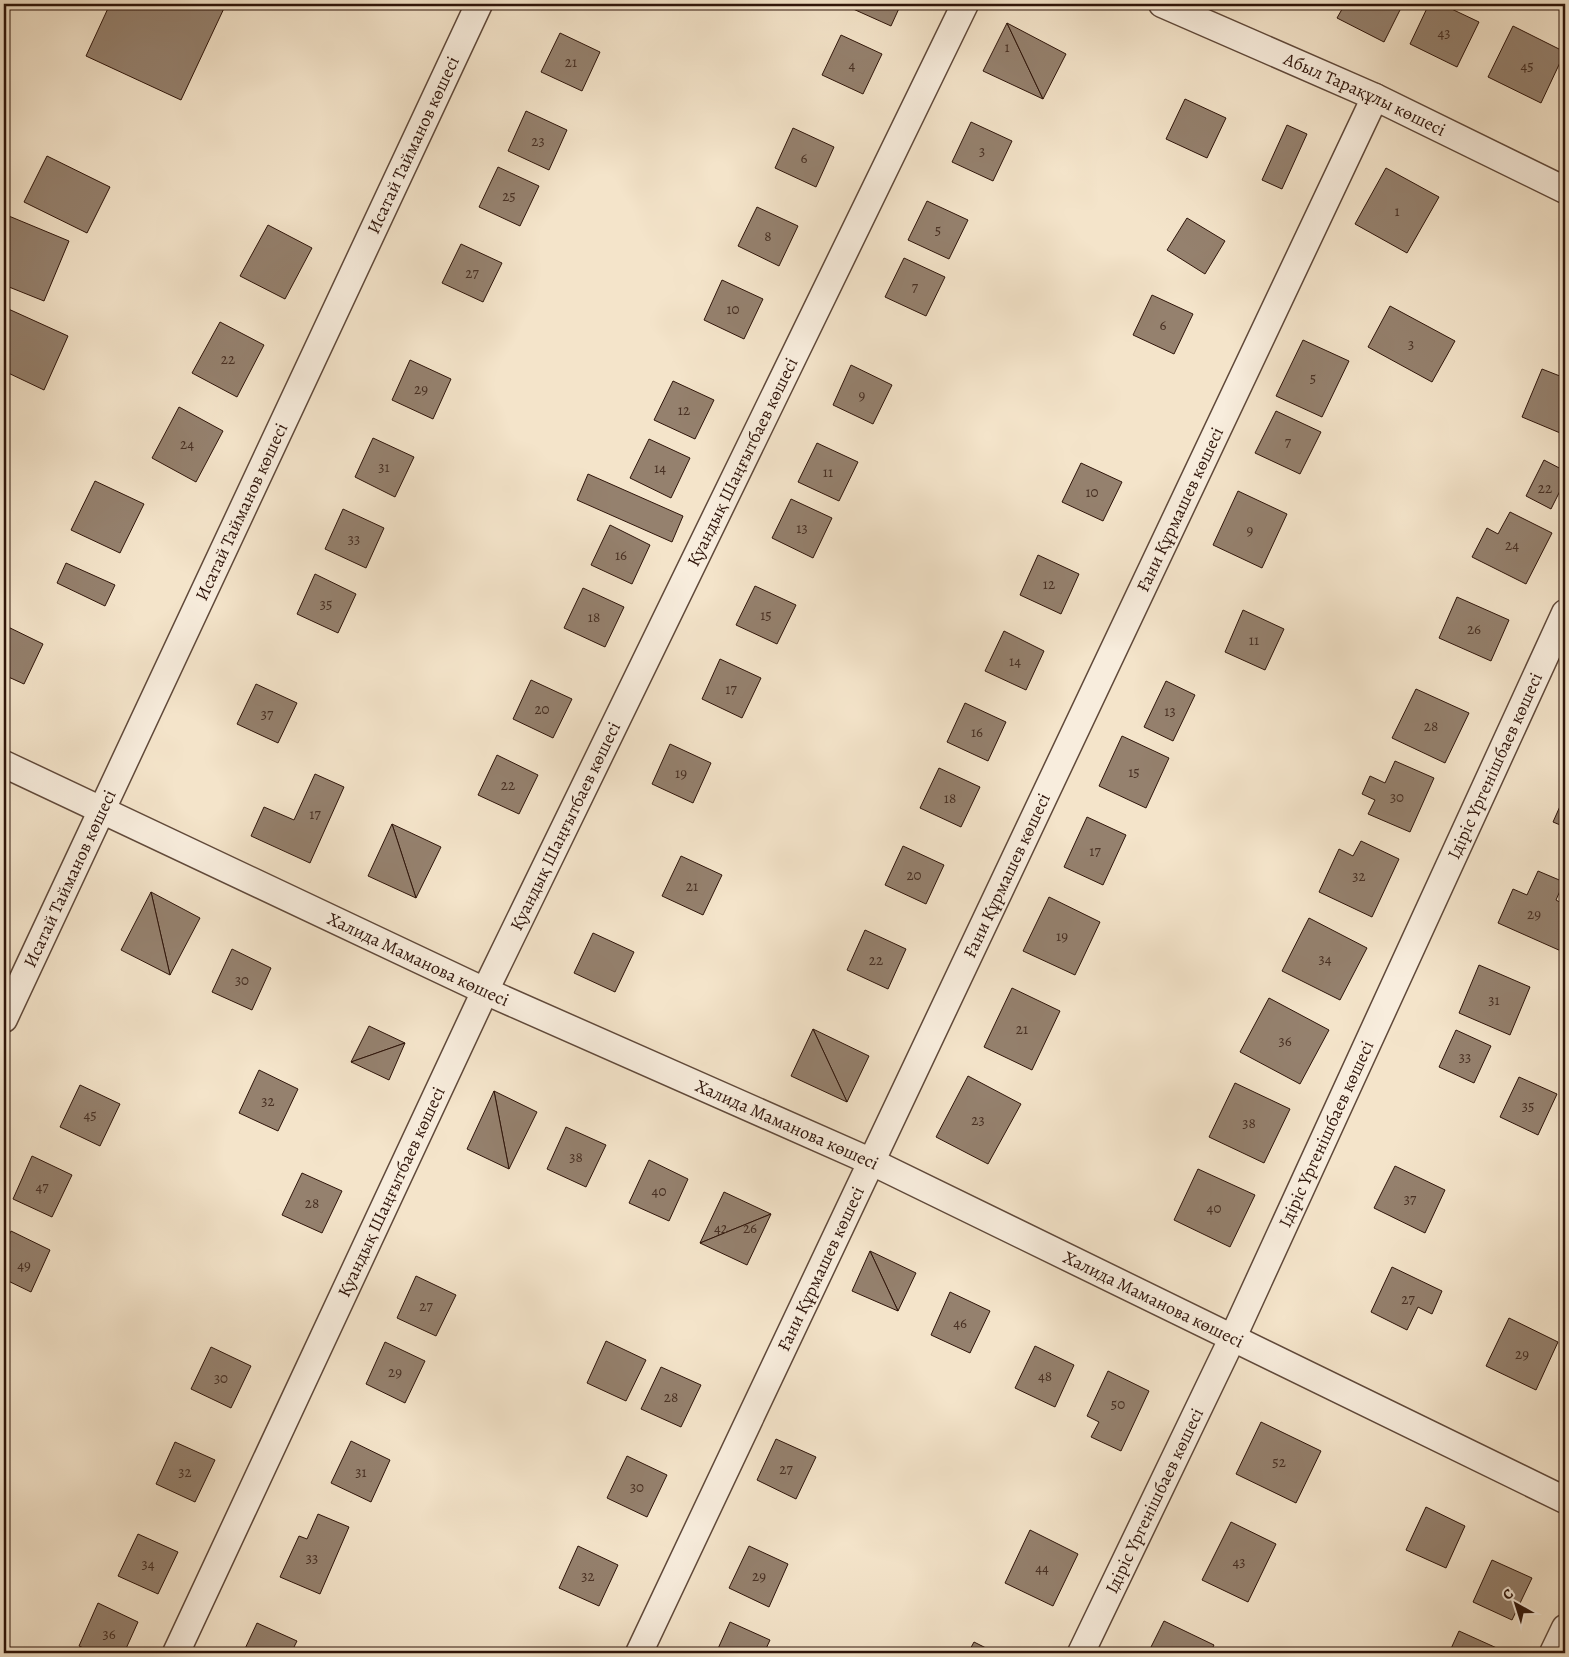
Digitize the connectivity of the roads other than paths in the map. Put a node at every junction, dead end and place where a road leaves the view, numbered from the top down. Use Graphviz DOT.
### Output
graph roads {
  1 [pos="479,4"];
  2 [pos="965,4"];
  3 [pos="1162,4"];
  4 [pos="1375,98"];
  5 [pos="1565,190"];
  6 [pos="1565,613"];
  7 [pos="4,764"];
  8 [pos="101,811"];
  9 [pos="485,991"];
  10 [pos="4,1019"];
  11 [pos="872,1162"];
  12 [pos="1233,1337"];
  13 [pos="1565,1500"];
  14 [pos="1565,1628"];
  15 [pos="176,1653"];
  16 [pos="639,1653"];
  17 [pos="1081,1653"];
  18 [pos="1553,1653"];
  1 -- 8 [label="street, Исатай Тайманов көшесі"];
  2 -- 9 [label="street, Қуандық Шаңғытбаев көшесі"];
  3 -- 4 [label="street, Абыл Тарақұлы көшесі"];
  4 -- 5 [label="street, Абыл Тарақұлы көшесі"];
  4 -- 11 [label="street, Ғани Құрмашев көшесі"];
  6 -- 12 [label="street, Ідіріс Үргенішбаев көшесі"];
  7 -- 8 [label="street, Халида Маманова көшесі"];
  8 -- 9 [label="street, Халида Маманова көшесі"];
  8 -- 10 [label="street, Исатай Тайманов көшесі"];
  9 -- 11 [label="street, Халида Маманова көшесі"];
  9 -- 15 [label="street, Қуандық Шаңғытбаев көшесі"];
  11 -- 12 [label="street, Халида Маманова көшесі"];
  11 -- 16 [label="street, Ғани Құрмашев көшесі"];
  12 -- 13 [label="street, Халида Маманова көшесі"];
  12 -- 17 [label="street, Ідіріс Үргенішбаев көшесі"];
  14 -- 18 [label="street"];
}
